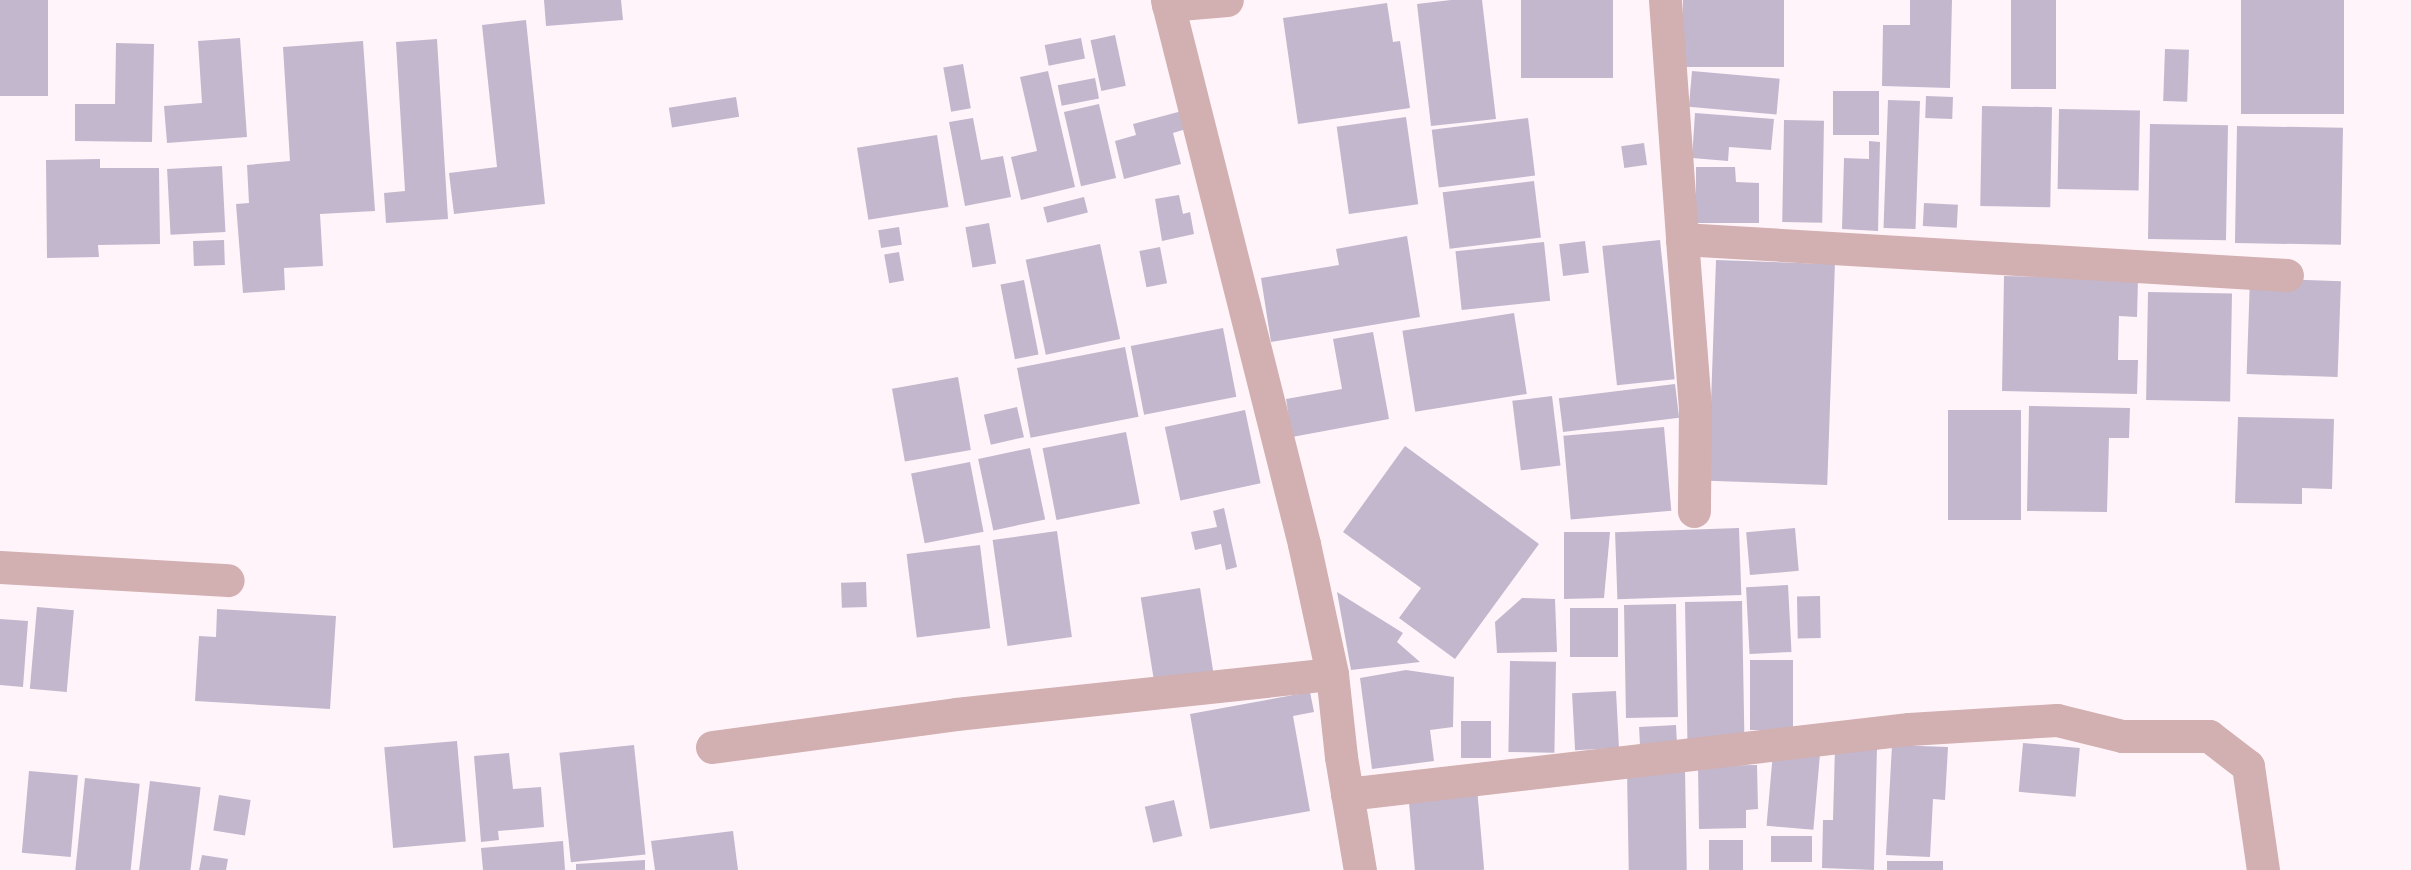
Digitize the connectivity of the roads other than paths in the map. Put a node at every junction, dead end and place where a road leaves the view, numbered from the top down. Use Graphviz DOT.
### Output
graph roads {
  1 [pos="1227,0"];
  2 [pos="1665,0"];
  3 [pos="1167,2"];
  4 [pos="1682,239"];
  5 [pos="2287,275"];
  6 [pos="1694,511"];
  7 [pos="0,567"];
  8 [pos="228,580"];
  9 [pos="1332,674"];
  10 [pos="712,747"];
  11 [pos="1347,794"];
  12 [pos="1360,870"];
  13 [pos="2263,870"];
  1 -- 3 [label="street"];
  2 -- 4 [label="street"];
  3 -- 9 [label="street"];
  4 -- 5 [label="street"];
  4 -- 6 [label="street"];
  7 -- 8 [label="street"];
  9 -- 10 [label="street"];
  9 -- 11 [label="street"];
  11 -- 12 [label="street"];
  11 -- 13 [label="street"];
}
